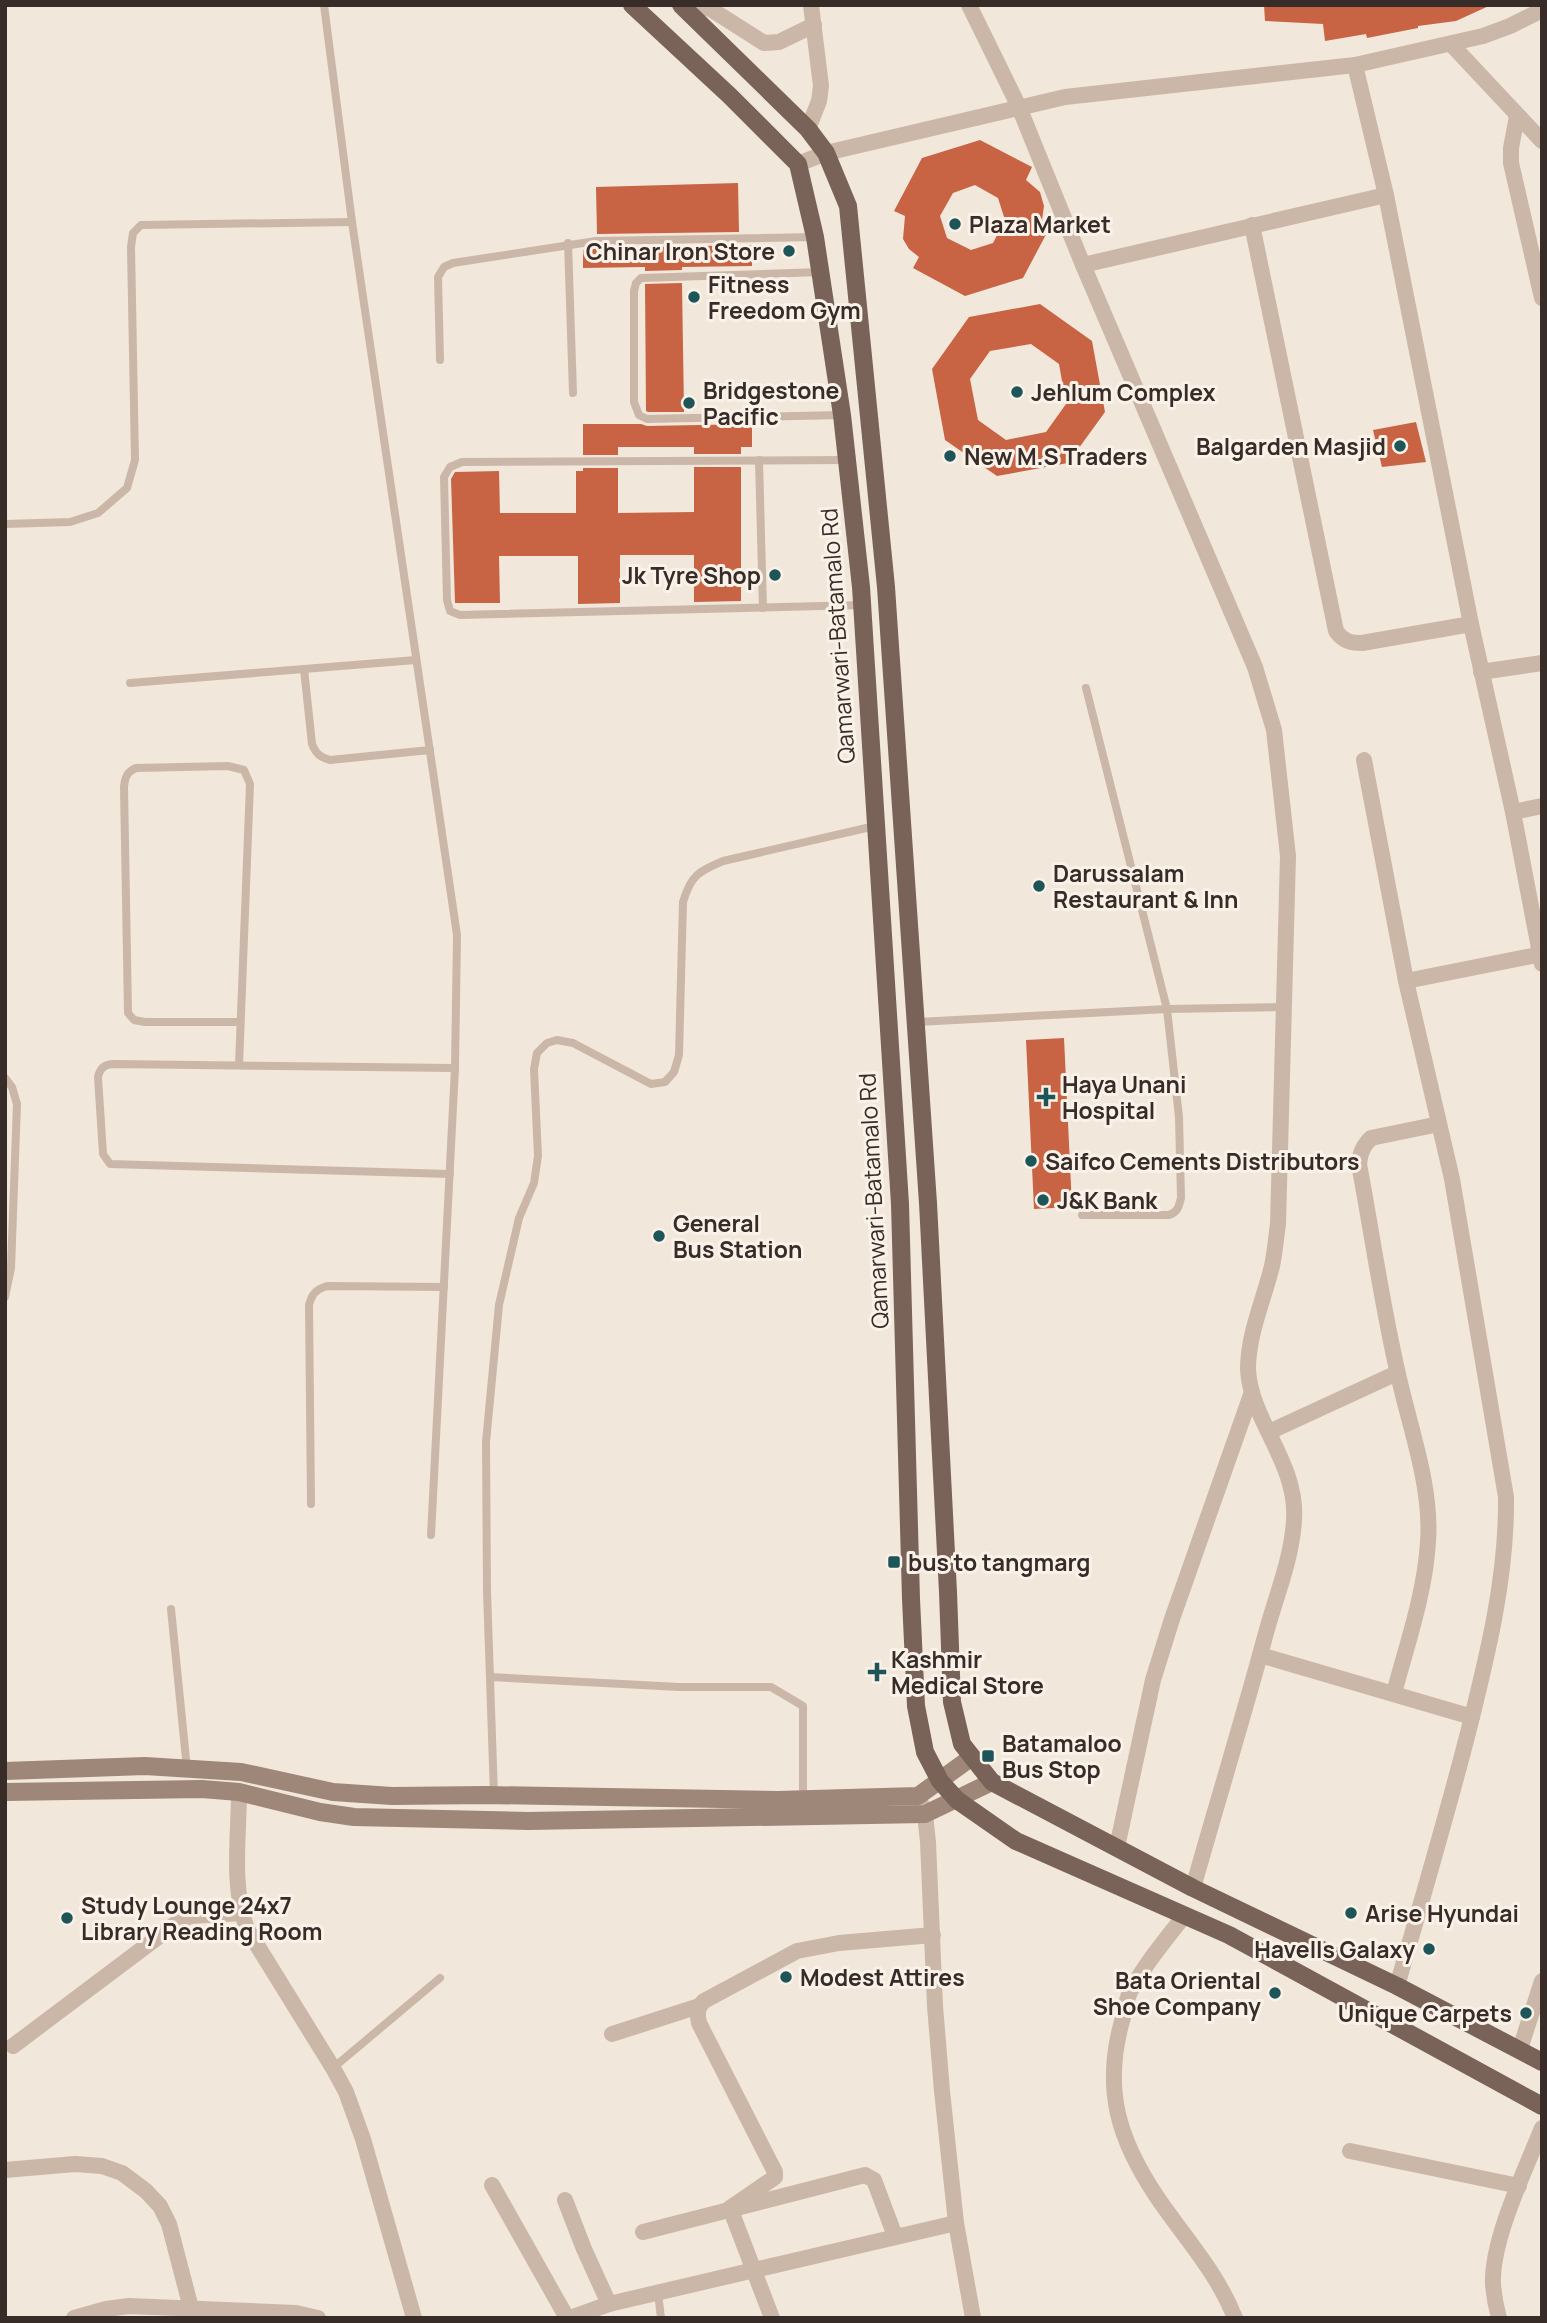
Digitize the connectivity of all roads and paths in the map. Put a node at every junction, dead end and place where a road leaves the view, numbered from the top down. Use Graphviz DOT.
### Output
graph roads {
  1 [pos="324,5"];
  2 [pos="632,5"];
  3 [pos="811,5"];
  4 [pos="969,5"];
  5 [pos="683,8"];
  6 [pos="1542,10"];
  7 [pos="814,25"];
  8 [pos="1451,44"];
  9 [pos="1355,65"];
  10 [pos="1019,107"];
  11 [pos="1517,116"];
  12 [pos="808,129"];
  13 [pos="1542,141"];
  14 [pos="827,153"];
  15 [pos="798,163"];
  16 [pos="1386,195"];
  17 [pos="352,222"];
  18 [pos="1252,225"];
  19 [pos="816,237"];
  20 [pos="568,243"];
  21 [pos="1083,265"];
  22 [pos="821,272"];
  23 [pos="1542,298"];
  24 [pos="440,360"];
  25 [pos="573,393"];
  26 [pos="842,415"];
  27 [pos="759,460"];
  28 [pos="847,460"];
  29 [pos="5,524"];
  30 [pos="862,605"];
  31 [pos="763,608"];
  32 [pos="1471,624"];
  33 [pos="416,660"];
  34 [pos="1542,663"];
  35 [pos="304,669"];
  36 [pos="1481,672"];
  37 [pos="130,683"];
  38 [pos="1086,688"];
  39 [pos="430,750"];
  40 [pos="1364,760"];
  41 [pos="1542,806"];
  42 [pos="1513,812"];
  43 [pos="875,826"];
  44 [pos="1541,957"];
  45 [pos="1406,981"];
  46 [pos="1283,1007"];
  47 [pos="1167,1009"];
  48 [pos="917,1021"];
  49 [pos="240,1023"];
  50 [pos="239,1065"];
  51 [pos="456,1068"];
  52 [pos="5,1078"];
  53 [pos="1439,1124"];
  54 [pos="450,1174"];
  55 [pos="1082,1215"];
  56 [pos="444,1287"];
  57 [pos="5,1297"];
  58 [pos="1397,1373"];
  59 [pos="1252,1392"];
  60 [pos="1269,1432"];
  61 [pos="311,1503"];
  62 [pos="431,1535"];
  63 [pos="171,1609"];
  64 [pos="1260,1655"];
  65 [pos="490,1677"];
  66 [pos="1394,1693"];
  67 [pos="1472,1717"];
  68 [pos="972,1757"];
  69 [pos="187,1769"];
  70 [pos="5,1771"];
  71 [pos="940,1781"];
  72 [pos="992,1782"];
  73 [pos="5,1792"];
  74 [pos="239,1792"];
  75 [pos="494,1795"];
  76 [pos="918,1796"];
  77 [pos="803,1799"];
  78 [pos="957,1800"];
  79 [pos="925,1814"];
  80 [pos="1120,1848"];
  81 [pos="1193,1888"];
  82 [pos="242,1913"];
  83 [pos="1184,1916"];
  84 [pos="933,1935"];
  85 [pos="440,1978"];
  86 [pos="1542,1981"];
  87 [pos="1397,1986"];
  88 [pos="699,2006"];
  89 [pos="612,2034"];
  90 [pos="13,2046"];
  91 [pos="1520,2049"];
  92 [pos="1542,2062"];
  93 [pos="333,2067"];
  94 [pos="1542,2106"];
  95 [pos="1542,2128"];
  96 [pos="1350,2151"];
  97 [pos="5,2170"];
  98 [pos="492,2185"];
  99 [pos="1519,2186"];
  100 [pos="565,2200"];
  101 [pos="730,2208"];
  102 [pos="956,2223"];
  103 [pos="643,2232"];
  104 [pos="895,2236"];
  105 [pos="754,2271"];
  106 [pos="658,2292"];
  107 [pos="609,2304"];
  108 [pos="191,2308"];
  109 [pos="74,2318"];
  110 [pos="318,2318"];
  111 [pos="414,2318"];
  112 [pos="568,2318"];
  113 [pos="661,2318"];
  114 [pos="772,2318"];
  115 [pos="973,2318"];
  116 [pos="1235,2318"];
  117 [pos="1499,2318"];
  1 -- 17 [label="lane"];
  2 -- 15 [label="main road"];
  3 -- 7 [label="street"];
  4 -- 10 [label="street"];
  5 -- 7 [label="street"];
  5 -- 12 [label="main road"];
  6 -- 8 [label="street"];
  7 -- 12 [label="street"];
  8 -- 9 [label="street"];
  8 -- 11 [label="street"];
  9 -- 10 [label="street"];
  9 -- 16 [label="street"];
  10 -- 14 [label="street"];
  10 -- 21 [label="street"];
  11 -- 13 [label="street"];
  11 -- 23 [label="street"];
  12 -- 14 [label="main road"];
  14 -- 15 [label="street"];
  14 -- 48 [label="main road"];
  15 -- 19 [label="main road, Qamarwari-Batamalo Rd"];
  16 -- 18 [label="street"];
  16 -- 32 [label="street"];
  17 -- 29 [label="lane"];
  17 -- 33 [label="lane"];
  18 -- 21 [label="street"];
  18 -- 32 [label="street"];
  19 -- 20 [label="lane"];
  19 -- 22 [label="main road, Qamarwari-Batamalo Rd"];
  20 -- 24 [label="lane"];
  20 -- 25 [label="lane"];
  21 -- 46 [label="street"];
  22 -- 26 [label="main road, Qamarwari-Batamalo Rd"];
  22 -- 26 [label="lane"];
  26 -- 28 [label="main road, Qamarwari-Batamalo Rd"];
  27 -- 28 [label="lane"];
  27 -- 31 [label="lane"];
  27 -- 31 [label="lane"];
  28 -- 30 [label="main road, Qamarwari-Batamalo Rd"];
  30 -- 31 [label="lane"];
  30 -- 43 [label="main road, Qamarwari-Batamalo Rd"];
  32 -- 36 [label="street"];
  33 -- 35 [label="lane"];
  33 -- 39 [label="lane"];
  34 -- 36 [label="street"];
  35 -- 37 [label="lane"];
  35 -- 39 [label="lane"];
  36 -- 42 [label="street"];
  38 -- 47 [label="lane"];
  39 -- 51 [label="lane"];
  40 -- 45 [label="street"];
  41 -- 42 [label="street"];
  42 -- 44 [label="street"];
  43 -- 65 [label="lane"];
  43 -- 71 [label="main road, Qamarwari-Batamalo Rd"];
  44 -- 45 [label="street"];
  45 -- 53 [label="street"];
  46 -- 47 [label="lane"];
  46 -- 59 [label="street"];
  47 -- 48 [label="lane"];
  47 -- 55 [label="lane"];
  48 -- 68 [label="main road"];
  49 -- 49 [label="lane"];
  49 -- 50 [label="lane"];
  50 -- 51 [label="lane"];
  50 -- 54 [label="lane"];
  51 -- 54 [label="lane"];
  52 -- 57 [label="lane"];
  53 -- 58 [label="street"];
  53 -- 67 [label="street"];
  54 -- 56 [label="lane"];
  56 -- 61 [label="lane"];
  56 -- 62 [label="lane"];
  58 -- 60 [label="street"];
  58 -- 66 [label="street"];
  59 -- 60 [label="street"];
  59 -- 80 [label="street"];
  60 -- 64 [label="street"];
  63 -- 69 [label="lane"];
  64 -- 66 [label="street"];
  64 -- 81 [label="street"];
  65 -- 75 [label="lane"];
  65 -- 77 [label="lane"];
  66 -- 67 [label="street"];
  67 -- 87 [label="street"];
  68 -- 71 [label="street"];
  68 -- 72 [label="main road"];
  69 -- 70 [label="street"];
  69 -- 75 [label="street"];
  71 -- 76 [label="street"];
  71 -- 78 [label="main road, Qamarwari-Batamalo Rd"];
  72 -- 78 [label="street"];
  72 -- 80 [label="main road"];
  73 -- 74 [label="street"];
  74 -- 79 [label="street"];
  74 -- 82 [label="street"];
  75 -- 77 [label="street"];
  76 -- 77 [label="street"];
  76 -- 79 [label="street"];
  78 -- 79 [label="street"];
  78 -- 83 [label="main road, Qamarwari-Batamalo Rd"];
  79 -- 84 [label="street"];
  80 -- 81 [label="main road"];
  81 -- 87 [label="main road"];
  82 -- 90 [label="street"];
  82 -- 93 [label="street"];
  83 -- 94 [label="main road, Qamarwari-Batamalo Rd"];
  83 -- 116 [label="street"];
  84 -- 88 [label="street"];
  84 -- 102 [label="street"];
  85 -- 93 [label="lane"];
  86 -- 91 [label="street"];
  87 -- 91 [label="main road"];
  88 -- 89 [label="street"];
  88 -- 101 [label="street"];
  91 -- 92 [label="main road"];
  93 -- 111 [label="street"];
  95 -- 99 [label="street"];
  96 -- 99 [label="street"];
  97 -- 108 [label="street"];
  98 -- 112 [label="street"];
  99 -- 117 [label="street"];
  100 -- 107 [label="street"];
  101 -- 103 [label="street"];
  101 -- 104 [label="street"];
  101 -- 105 [label="street"];
  102 -- 104 [label="street"];
  102 -- 115 [label="street"];
  104 -- 105 [label="street"];
  105 -- 106 [label="street"];
  105 -- 114 [label="street"];
  106 -- 107 [label="street"];
  106 -- 113 [label="lane"];
  107 -- 112 [label="street"];
  108 -- 109 [label="street"];
  108 -- 110 [label="street"];
}
